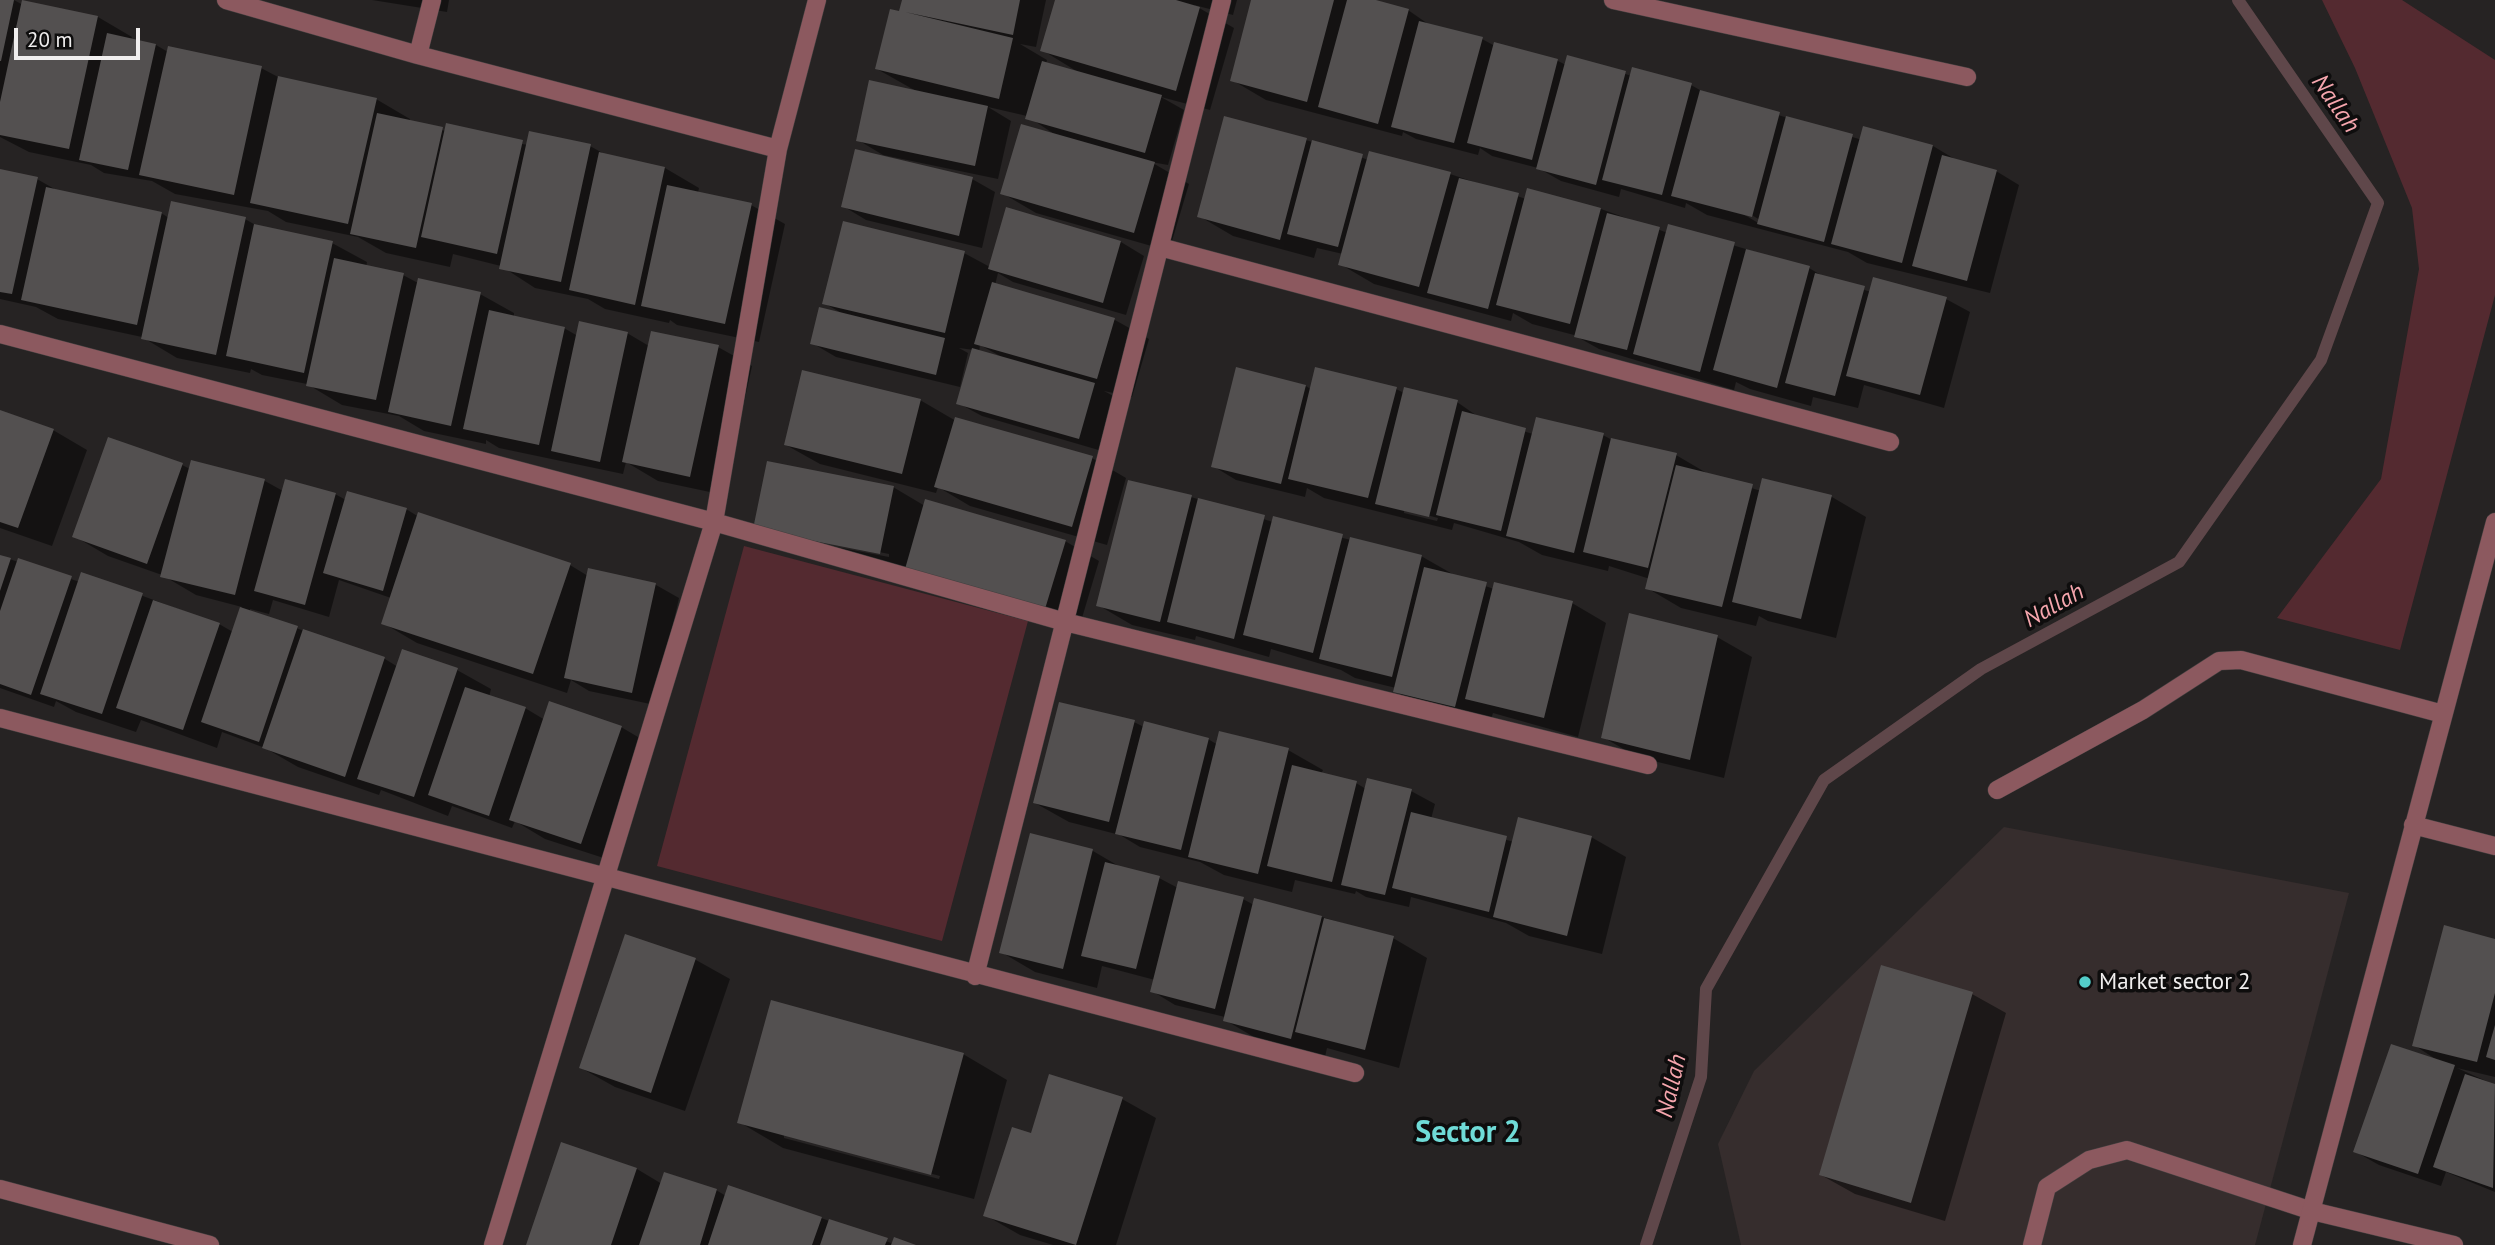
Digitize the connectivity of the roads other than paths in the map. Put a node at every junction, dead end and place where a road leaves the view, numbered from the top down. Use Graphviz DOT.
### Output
graph roads {
  1 [pos="226,0"];
  2 [pos="432,0"];
  3 [pos="817,0"];
  4 [pos="1222,0"];
  5 [pos="1613,0"];
  6 [pos="418,55"];
  7 [pos="1967,77"];
  8 [pos="778,149"];
  9 [pos="1160,247"];
  10 [pos="0,334"];
  11 [pos="1890,442"];
  12 [pos="714,522"];
  13 [pos="2495,522"];
  14 [pos="1065,622"];
  15 [pos="2443,714"];
  16 [pos="0,718"];
  17 [pos="1647,765"];
  18 [pos="1997,790"];
  19 [pos="2413,825"];
  20 [pos="2495,846"];
  21 [pos="606,875"];
  22 [pos="975,976"];
  23 [pos="1355,1073"];
  24 [pos="0,1189"];
  25 [pos="2312,1211"];
  26 [pos="164,1239"];
  27 [pos="210,1245"];
  28 [pos="493,1245"];
  29 [pos="2032,1245"];
  30 [pos="2302,1245"];
  31 [pos="2454,1245"];
  1 -- 6 [label="street"];
  2 -- 6 [label="street"];
  3 -- 8 [label="street"];
  4 -- 9 [label="street"];
  5 -- 7 [label="street"];
  6 -- 8 [label="street"];
  8 -- 12 [label="street"];
  9 -- 11 [label="street"];
  9 -- 14 [label="street"];
  10 -- 12 [label="street"];
  12 -- 14 [label="street"];
  12 -- 21 [label="street"];
  13 -- 15 [label="street"];
  14 -- 17 [label="street"];
  14 -- 22 [label="street"];
  15 -- 18 [label="street"];
  15 -- 19 [label="street"];
  16 -- 21 [label="street"];
  19 -- 20 [label="street"];
  19 -- 25 [label="street"];
  21 -- 22 [label="street"];
  21 -- 28 [label="street"];
  22 -- 23 [label="street"];
  24 -- 26 [label="street"];
  25 -- 29 [label="street"];
  25 -- 30 [label="street"];
  25 -- 31 [label="street"];
  26 -- 27 [label="street"];
}
